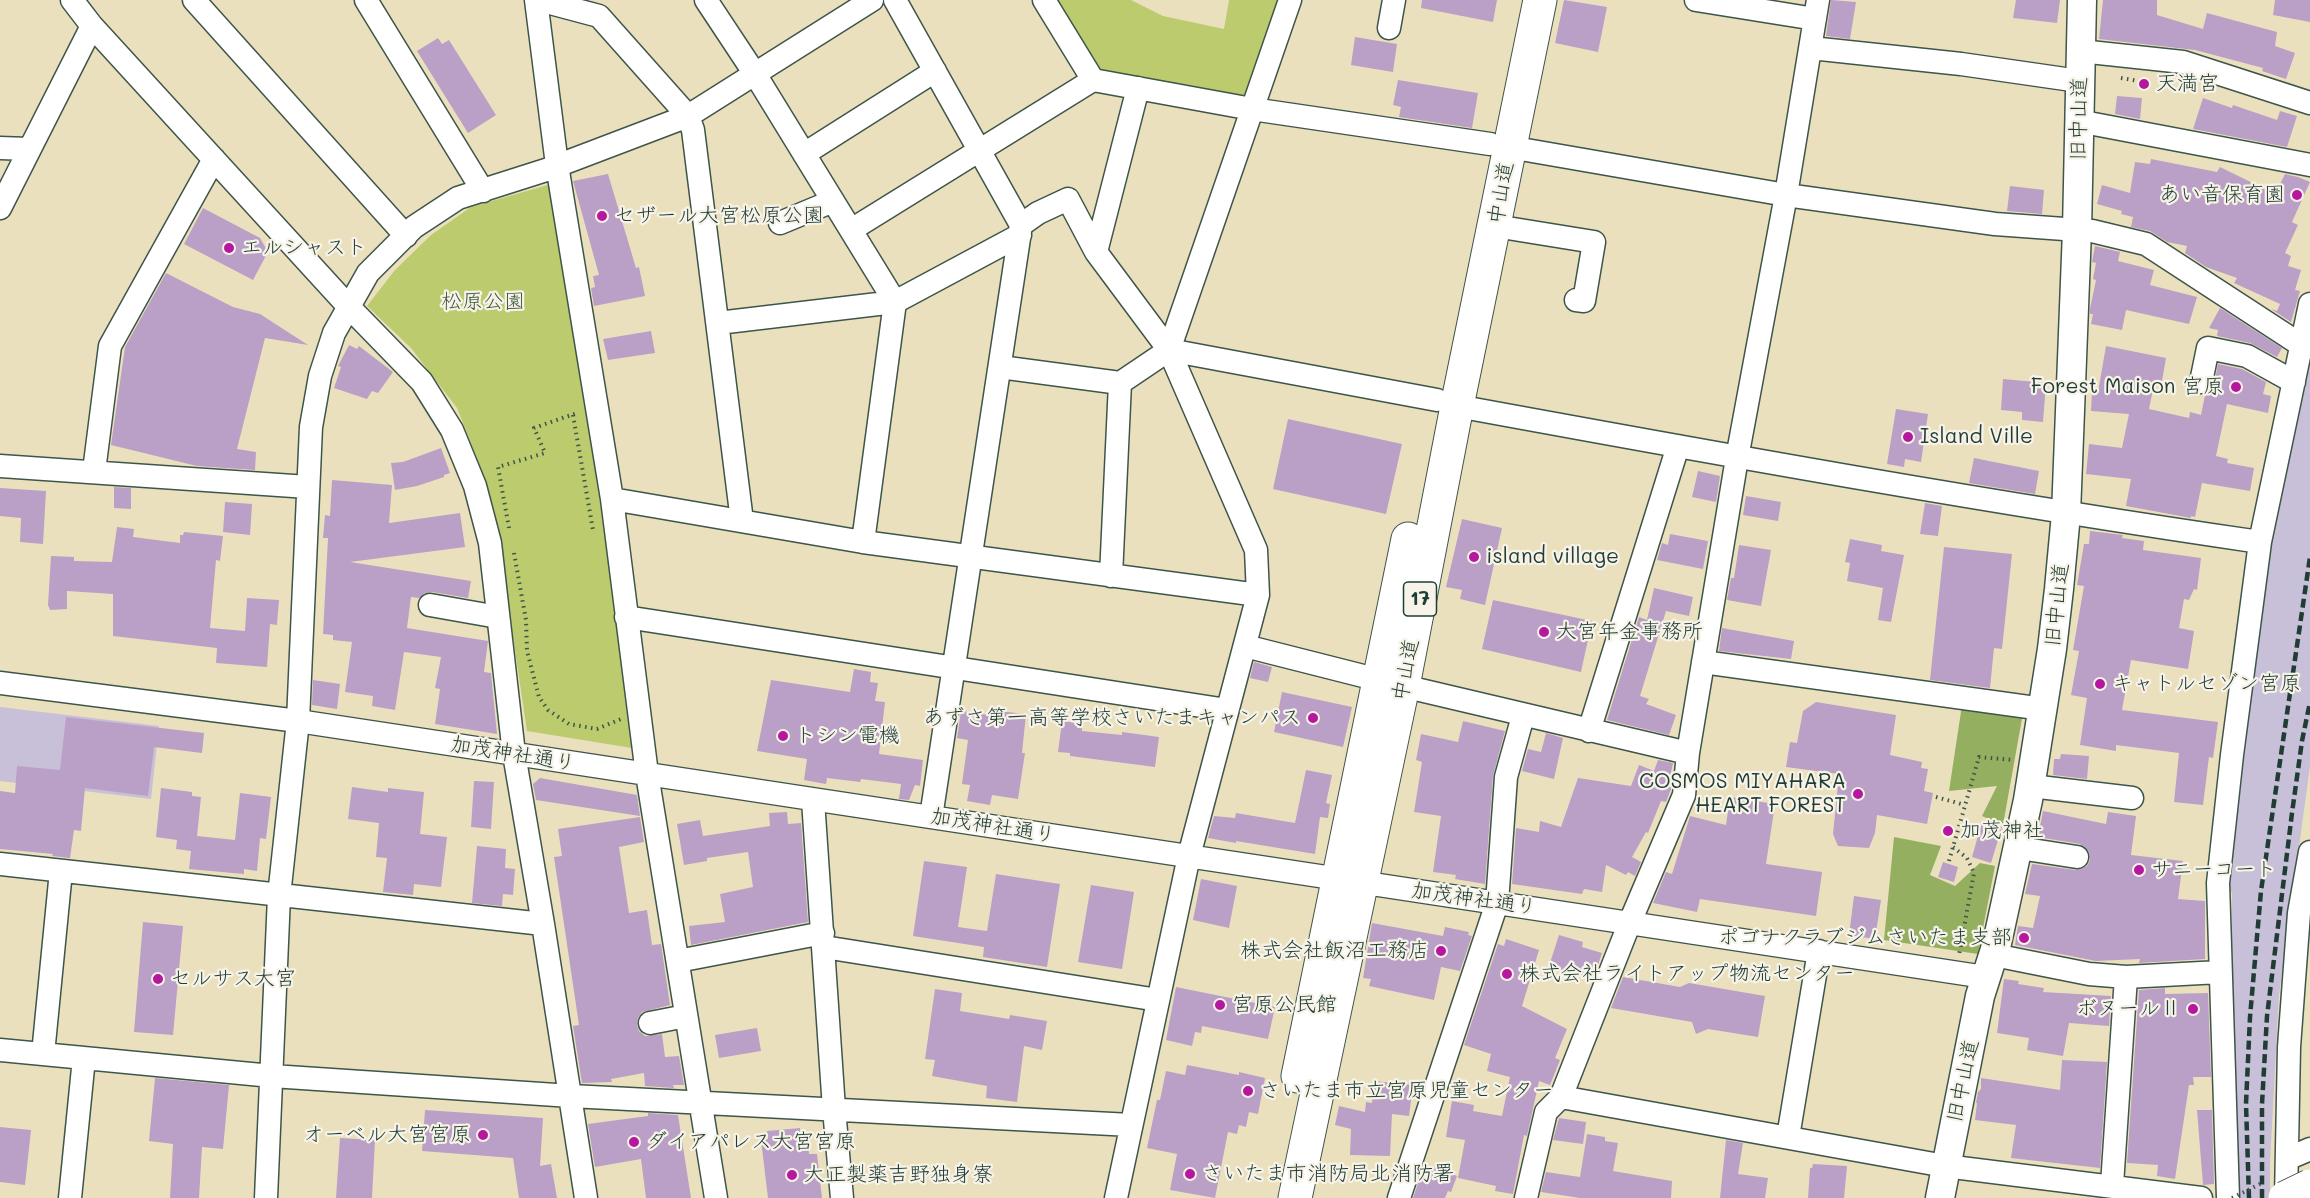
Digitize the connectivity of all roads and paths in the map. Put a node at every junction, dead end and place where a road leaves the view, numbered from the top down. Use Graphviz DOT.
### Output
graph roads {
  1 [pos="72,0"];
  2 [pos="194,0"];
  3 [pos="366,0"];
  4 [pos="538,0"];
  5 [pos="706,0"];
  6 [pos="872,0"];
  7 [pos="895,0"];
  8 [pos="1044,0"];
  9 [pos="1290,0"];
  10 [pos="1394,0"];
  11 [pos="1517,0"];
  12 [pos="1540,0"];
  13 [pos="1696,0"];
  14 [pos="2082,0"];
  15 [pos="1817,10"];
  16 [pos="92,26"];
  17 [pos="1389,28"];
  18 [pos="1811,48"];
  19 [pos="2080,51"];
  20 [pos="935,71"];
  21 [pos="755,74"];
  22 [pos="1093,80"];
  23 [pos="2079,81"];
  24 [pos="1138,88"];
  25 [pos="2310,103"];
  26 [pos="1252,109"];
  27 [pos="688,116"];
  28 [pos="2078,121"];
  29 [pos="1500,145"];
  30 [pos="0,147"];
  31 [pos="30,149"];
  32 [pos="980,151"];
  33 [pos="804,154"];
  34 [pos="214,159"];
  35 [pos="557,165"];
  36 [pos="2310,165"];
  37 [pos="483,190"];
  38 [pos="1786,195"];
  39 [pos="833,201"];
  40 [pos="0,208"];
  41 [pos="780,223"];
  42 [pos="1495,226"];
  43 [pos="851,230"];
  44 [pos="1021,230"];
  45 [pos="2077,230"];
  46 [pos="406,236"];
  47 [pos="1096,252"];
  48 [pos="1576,300"];
  49 [pos="896,302"];
  50 [pos="2310,304"];
  51 [pos="349,307"];
  52 [pos="718,323"];
  53 [pos="2301,345"];
  54 [pos="1169,350"];
  55 [pos="1000,367"];
  56 [pos="2294,381"];
  57 [pos="1120,382"];
  58 [pos="2201,382"];
  59 [pos="1447,403"];
  60 [pos="597,407"];
  61 [pos="1678,446"];
  62 [pos="1737,458"];
  63 [pos="0,466"];
  64 [pos="94,471"];
  65 [pos="308,487"];
  66 [pos="612,499"];
  67 [pos="2066,514"];
  68 [pos="742,521"];
  69 [pos="509,529"];
  70 [pos="863,542"];
  71 [pos="2260,542"];
  72 [pos="514,551"];
  73 [pos="972,558"];
  74 [pos="1111,576"];
  75 [pos="1258,595"];
  76 [pos="430,605"];
  77 [pos="498,617"];
  78 [pos="626,617"];
  79 [pos="1245,646"];
  80 [pos="1703,662"];
  81 [pos="952,669"];
  82 [pos="0,683"];
  83 [pos="1391,683"];
  84 [pos="2043,709"];
  85 [pos="1227,710"];
  86 [pos="1523,716"];
  87 [pos="639,718"];
  88 [pos="298,721"];
  89 [pos="1589,731"];
  90 [pos="1688,753"];
  91 [pos="513,754"];
  92 [pos="2020,760"];
  93 [pos="646,774"];
  94 [pos="2031,786"];
  95 [pos="1936,797"];
  96 [pos="2132,798"];
  97 [pos="813,800"];
  98 [pos="1965,805"];
  99 [pos="931,817"];
  100 [pos="1953,847"];
  101 [pos="2019,849"];
  102 [pos="2310,852"];
  103 [pos="1189,856"];
  104 [pos="2077,857"];
  105 [pos="1949,861"];
  106 [pos="0,864"];
  107 [pos="61,871"];
  108 [pos="1351,880"];
  109 [pos="279,896"];
  110 [pos="1497,903"];
  111 [pos="1630,922"];
  112 [pos="543,924"];
  113 [pos="823,940"];
  114 [pos="1819,951"];
  115 [pos="1958,959"];
  116 [pos="678,961"];
  117 [pos="1990,966"];
  118 [pos="2220,972"];
  119 [pos="2126,977"];
  120 [pos="1158,1000"];
  121 [pos="686,1016"];
  122 [pos="650,1023"];
  123 [pos="0,1050"];
  124 [pos="43,1054"];
  125 [pos="84,1058"];
  126 [pos="272,1076"];
  127 [pos="571,1096"];
  128 [pos="1562,1097"];
  129 [pos="701,1102"];
  130 [pos="834,1109"];
  131 [pos="1131,1125"];
  132 [pos="1788,1137"];
  133 [pos="2310,1149"];
  134 [pos="2287,1159"];
  135 [pos="1945,1166"];
  136 [pos="2112,1185"];
  137 [pos="2310,1186"];
  138 [pos="2070,1190"];
  139 [pos="70,1198"];
  140 [pos="266,1198"];
  141 [pos="586,1198"];
  142 [pos="716,1198"];
  143 [pos="842,1198"];
  144 [pos="1116,1198"];
  145 [pos="1272,1198"];
  146 [pos="1295,1198"];
  147 [pos="1399,1198"];
  148 [pos="1526,1198"];
  149 [pos="1940,1198"];
  150 [pos="2201,1198"];
  151 [pos="2228,1198"];
  152 [pos="2286,1198"];
  1 -- 16 [label="street"];
  2 -- 46 [label="street"];
  3 -- 37 [label="street"];
  4 -- 27 [label="street"];
  4 -- 35 [label="street"];
  5 -- 21 [label="street"];
  6 -- 21 [label="street"];
  7 -- 20 [label="street"];
  8 -- 22 [label="street"];
  9 -- 26 [label="street"];
  10 -- 17 [label="street"];
  11 -- 29 [label="highway, 中山道 / 17"];
  12 -- 29 [label="highway, 中山道 / 17"];
  13 -- 15 [label="street"];
  14 -- 19 [label="main road, 旧中山道"];
  15 -- 18 [label="street"];
  16 -- 31 [label="street"];
  16 -- 34 [label="street"];
  18 -- 23 [label="street"];
  18 -- 38 [label="street"];
  19 -- 23 [label="main road, 旧中山道"];
  19 -- 25 [label="street"];
  20 -- 32 [label="street"];
  20 -- 33 [label="street"];
  21 -- 27 [label="street"];
  21 -- 33 [label="street"];
  22 -- 24 [label="street"];
  22 -- 32 [label="street"];
  23 -- 28 [label="main road, 旧中山道"];
  24 -- 26 [label="street"];
  24 -- 47 [label="street"];
  26 -- 29 [label="street"];
  26 -- 54 [label="street"];
  27 -- 35 [label="street"];
  27 -- 52 [label="street"];
  28 -- 36 [label="street"];
  28 -- 45 [label="main road, 旧中山道"];
  29 -- 38 [label="street"];
  29 -- 42 [label="highway, 中山道 / 17"];
  29 -- 59 [label="highway, 中山道 / 17"];
  30 -- 31 [label="street"];
  31 -- 40 [label="street"];
  32 -- 43 [label="street"];
  32 -- 44 [label="street"];
  33 -- 39 [label="street"];
  34 -- 51 [label="street"];
  34 -- 64 [label="street"];
  35 -- 37 [label="street"];
  35 -- 60 [label="street"];
  37 -- 46 [label="street"];
  38 -- 45 [label="street"];
  38 -- 62 [label="street"];
  39 -- 41 [label="street"];
  39 -- 43 [label="street"];
  42 -- 48 [label="street"];
  42 -- 59 [label="highway, 中山道 / 17"];
  43 -- 49 [label="street"];
  44 -- 47 [label="street"];
  44 -- 49 [label="street"];
  44 -- 55 [label="street"];
  45 -- 53 [label="street"];
  45 -- 67 [label="main road, 旧中山道"];
  46 -- 51 [label="street"];
  47 -- 54 [label="street"];
  49 -- 52 [label="street"];
  49 -- 70 [label="street"];
  50 -- 53 [label="street"];
  51 -- 65 [label="street"];
  51 -- 77 [label="street"];
  52 -- 68 [label="street"];
  53 -- 56 [label="street"];
  54 -- 57 [label="street"];
  54 -- 59 [label="street"];
  54 -- 75 [label="street"];
  55 -- 57 [label="street"];
  55 -- 73 [label="street"];
  56 -- 58 [label="street"];
  56 -- 71 [label="street"];
  57 -- 74 [label="street"];
  59 -- 61 [label="street"];
  59 -- 83 [label="highway, 中山道 / 17"];
  60 -- 66 [label="street"];
  60 -- 69 [label="path"];
  61 -- 62 [label="street"];
  61 -- 89 [label="street"];
  62 -- 67 [label="street"];
  62 -- 80 [label="street"];
  63 -- 64 [label="street"];
  64 -- 65 [label="street"];
  65 -- 88 [label="street"];
  66 -- 68 [label="street"];
  66 -- 78 [label="street"];
  67 -- 71 [label="street"];
  67 -- 84 [label="main road, 旧中山道"];
  68 -- 70 [label="street"];
  70 -- 73 [label="street"];
  71 -- 118 [label="street"];
  72 -- 87 [label="path"];
  73 -- 74 [label="street"];
  73 -- 81 [label="street"];
  74 -- 75 [label="street"];
  75 -- 79 [label="street"];
  76 -- 77 [label="street"];
  77 -- 91 [label="street"];
  78 -- 81 [label="street"];
  78 -- 87 [label="street"];
  79 -- 83 [label="street"];
  79 -- 85 [label="street"];
  80 -- 84 [label="street"];
  80 -- 90 [label="street"];
  81 -- 85 [label="street"];
  81 -- 99 [label="street"];
  82 -- 88 [label="street, 加茂神社通り"];
  83 -- 86 [label="street"];
  83 -- 108 [label="highway, 中山道 / 17"];
  84 -- 94 [label="main road, 旧中山道"];
  85 -- 103 [label="street"];
  86 -- 89 [label="street"];
  86 -- 110 [label="street"];
  87 -- 93 [label="street"];
  88 -- 91 [label="street, 加茂神社通り"];
  88 -- 109 [label="street"];
  89 -- 90 [label="street"];
  90 -- 111 [label="street"];
  91 -- 93 [label="street, 加茂神社通り"];
  91 -- 112 [label="street"];
  92 -- 98 [label="path"];
  93 -- 97 [label="street, 加茂神社通り"];
  93 -- 116 [label="street"];
  94 -- 96 [label="street"];
  94 -- 101 [label="main road, 旧中山道"];
  95 -- 98 [label="path"];
  97 -- 99 [label="street, 加茂神社通り"];
  97 -- 113 [label="street"];
  98 -- 100 [label="path"];
  99 -- 103 [label="street, 加茂神社通り"];
  100 -- 105 [label="path"];
  100 -- 115 [label="path"];
  101 -- 104 [label="street"];
  101 -- 117 [label="main road, 旧中山道"];
  102 -- 134 [label="street"];
  103 -- 108 [label="street, 加茂神社通り"];
  103 -- 120 [label="street"];
  106 -- 107 [label="street"];
  107 -- 109 [label="street"];
  107 -- 124 [label="street"];
  108 -- 110 [label="street, 加茂神社通り"];
  108 -- 145 [label="highway, 中山道 / 17"];
  108 -- 146 [label="highway, 中山道 / 17"];
  109 -- 112 [label="street"];
  109 -- 126 [label="street"];
  110 -- 111 [label="street, 加茂神社通り"];
  110 -- 147 [label="street"];
  111 -- 114 [label="street, 加茂神社通り"];
  111 -- 128 [label="street"];
  112 -- 127 [label="street"];
  113 -- 116 [label="street"];
  113 -- 120 [label="street"];
  113 -- 130 [label="street"];
  114 -- 117 [label="street, 加茂神社通り"];
  114 -- 132 [label="street"];
  116 -- 121 [label="street"];
  117 -- 119 [label="street, 加茂神社通り"];
  117 -- 135 [label="main road, 旧中山道"];
  118 -- 119 [label="street, 加茂神社通り"];
  118 -- 151 [label="street"];
  119 -- 136 [label="street"];
  120 -- 131 [label="street"];
  121 -- 122 [label="street"];
  121 -- 129 [label="street"];
  123 -- 124 [label="street"];
  124 -- 125 [label="street"];
  125 -- 126 [label="street"];
  125 -- 139 [label="street"];
  126 -- 127 [label="street"];
  126 -- 140 [label="street"];
  127 -- 129 [label="street"];
  127 -- 141 [label="street"];
  128 -- 132 [label="street"];
  128 -- 148 [label="street"];
  129 -- 130 [label="street"];
  129 -- 142 [label="street"];
  130 -- 131 [label="street"];
  130 -- 143 [label="street"];
  131 -- 144 [label="street"];
  132 -- 135 [label="street"];
  133 -- 134 [label="street"];
  134 -- 152 [label="street"];
  135 -- 138 [label="street"];
  135 -- 149 [label="main road, 旧中山道"];
  136 -- 138 [label="street"];
  136 -- 150 [label="street"];
  137 -- 152 [label="highway, bridge"];
}
